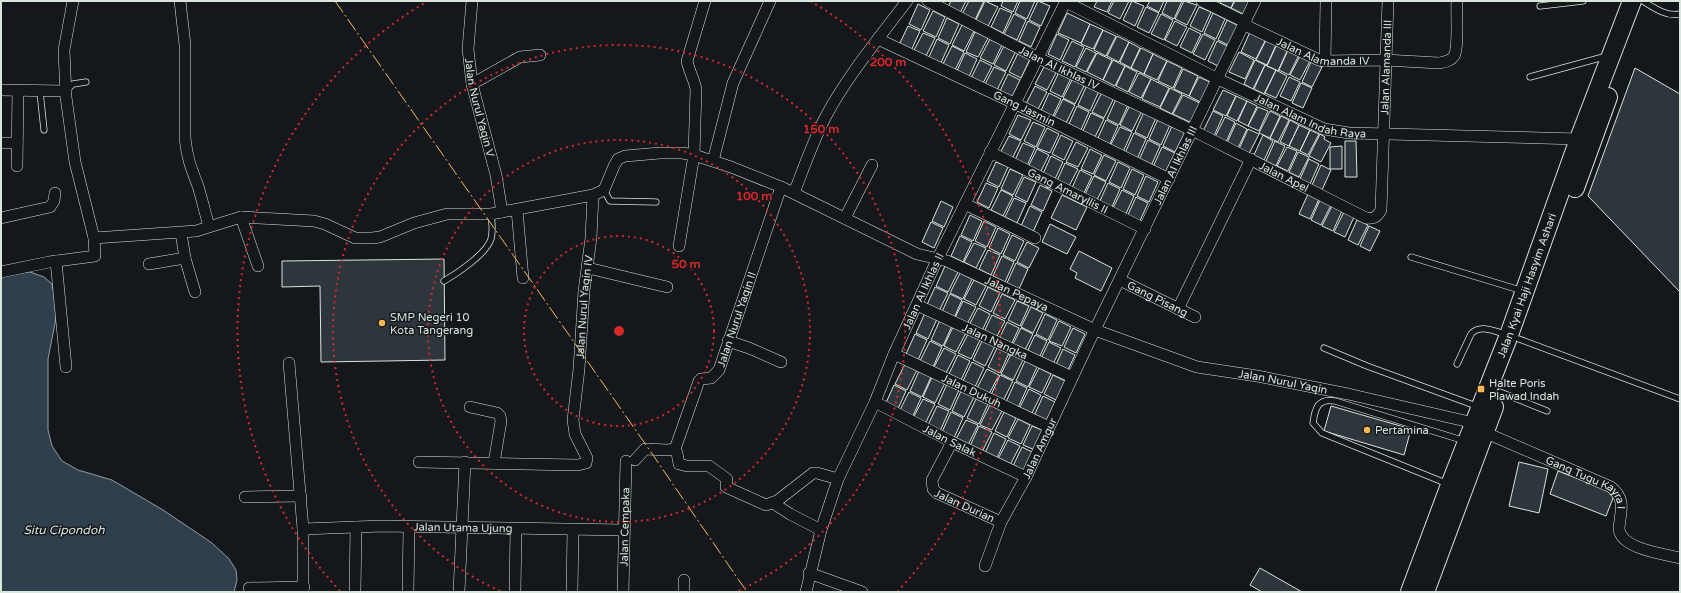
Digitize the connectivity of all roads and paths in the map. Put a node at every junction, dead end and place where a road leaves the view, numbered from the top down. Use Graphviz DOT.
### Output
graph roads {
  1 [pos="73,1"];
  2 [pos="180,1"];
  3 [pos="472,1"];
  4 [pos="705,1"];
  5 [pos="770,1"];
  6 [pos="908,1"];
  7 [pos="928,1"];
  8 [pos="1065,1"];
  9 [pos="1202,1"];
  10 [pos="1255,1"];
  11 [pos="1326,1"];
  12 [pos="1388,1"];
  13 [pos="1457,1"];
  14 [pos="1583,1"];
  15 [pos="1632,1"];
  16 [pos="1643,1"];
  17 [pos="1540,6"];
  18 [pos="1680,14"];
  19 [pos="1245,22"];
  20 [pos="878,39"];
  21 [pos="1611,54"];
  22 [pos="540,55"];
  23 [pos="1038,58"];
  24 [pos="1386,60"];
  25 [pos="1325,61"];
  26 [pos="1530,78"];
  27 [pos="1218,79"];
  28 [pos="86,82"];
  29 [pos="472,84"];
  30 [pos="1,90"];
  31 [pos="18,91"];
  32 [pos="66,91"];
  33 [pos="40,92"];
  34 [pos="1014,103"];
  35 [pos="44,130"];
  36 [pos="1193,130"];
  37 [pos="1384,133"];
  38 [pos="1586,139"];
  39 [pos="1,143"];
  40 [pos="18,143"];
  41 [pos="990,152"];
  42 [pos="694,155"];
  43 [pos="1251,159"];
  44 [pos="713,161"];
  45 [pos="872,165"];
  46 [pos="17,166"];
  47 [pos="1169,179"];
  48 [pos="781,187"];
  49 [pos="604,190"];
  50 [pos="55,193"];
  51 [pos="794,193"];
  52 [pos="593,195"];
  53 [pos="656,202"];
  54 [pos="965,204"];
  55 [pos="517,210"];
  56 [pos="496,213"];
  57 [pos="241,217"];
  58 [pos="1375,217"];
  59 [pos="1,218"];
  60 [pos="845,218"];
  61 [pos="209,226"];
  62 [pos="1145,229"];
  63 [pos="181,233"];
  64 [pos="94,238"];
  65 [pos="1034,238"];
  66 [pos="679,246"];
  67 [pos="1411,257"];
  68 [pos="185,258"];
  69 [pos="938,258"];
  70 [pos="56,261"];
  71 [pos="149,264"];
  72 [pos="258,266"];
  73 [pos="588,268"];
  74 [pos="1,272"];
  75 [pos="523,278"];
  76 [pos="1120,280"];
  77 [pos="444,281"];
  78 [pos="667,287"];
  79 [pos="1525,291"];
  80 [pos="195,292"];
  81 [pos="917,304"];
  82 [pos="1178,309"];
  83 [pos="1195,317"];
  84 [pos="1095,330"];
  85 [pos="1514,337"];
  86 [pos="728,341"];
  87 [pos="1324,348"];
  88 [pos="894,354"];
  89 [pos="781,362"];
  90 [pos="289,363"];
  91 [pos="1457,364"];
  92 [pos="66,367"];
  93 [pos="1072,377"];
  94 [pos="1500,392"];
  95 [pos="1680,400"];
  96 [pos="875,402"];
  97 [pos="470,408"];
  98 [pos="1547,411"];
  99 [pos="1480,421"];
  100 [pos="1049,427"];
  101 [pos="1467,441"];
  102 [pos="952,442"];
  103 [pos="675,449"];
  104 [pos="419,462"];
  105 [pos="465,462"];
  106 [pos="494,463"];
  107 [pos="1026,477"];
  108 [pos="838,479"];
  109 [pos="1457,487"];
  110 [pos="301,496"];
  111 [pos="245,497"];
  112 [pos="773,503"];
  113 [pos="1001,522"];
  114 [pos="356,527"];
  115 [pos="409,527"];
  116 [pos="461,528"];
  117 [pos="303,529"];
  118 [pos="516,529"];
  119 [pos="573,530"];
  120 [pos="624,530"];
  121 [pos="821,530"];
  122 [pos="1680,558"];
  123 [pos="985,566"];
  124 [pos="809,573"];
  125 [pos="684,580"];
  126 [pos="249,588"];
  127 [pos="303,589"];
  128 [pos="355,592"];
  129 [pos="408,592"];
  130 [pos="459,592"];
  131 [pos="515,592"];
  132 [pos="572,592"];
  133 [pos="623,592"];
  134 [pos="684,592"];
  135 [pos="806,592"];
  136 [pos="862,592"];
  137 [pos="1410,592"];
  138 [pos="1425,592"];
  1 -- 32 [label="street"];
  2 -- 61 [label="street"];
  3 -- 29 [label="street, Jalan Nurul Yaqin V"];
  4 -- 42 [label="street"];
  5 -- 44 [label="street"];
  6 -- 20 [label="street"];
  7 -- 23 [label="street, Jalan Al Ikhlas IV"];
  8 -- 23 [label="street, Jalan Al Ikhlas II"];
  8 -- 27 [label="street, Jalan Alam Indah Raya"];
  9 -- 19 [label="street, Jalan Alamanda IV"];
  10 -- 19 [label="street, Jalan Al Ikhlas III"];
  11 -- 25 [label="street"];
  12 -- 24 [label="street, Jalan Alamanda III"];
  13 -- 24 [label="street, Jalan Alamanda IV"];
  14 -- 17 [label="lane"];
  15 -- 21 [label="main road, Jalan Kyai Haji Hasyim Ashari"];
  16 -- 18 [label="lane"];
  16 -- 38 [label="main road, Jalan Kyai Haji Hasyim Ashari"];
  19 -- 25 [label="street, Jalan Alamanda IV"];
  19 -- 27 [label="street, Jalan Al Ikhlas III"];
  20 -- 34 [label="street, Gang Jasmin"];
  20 -- 51 [label="street"];
  21 -- 26 [label="lane"];
  21 -- 38 [label="main road, Jalan Kyai Haji Hasyim Ashari"];
  22 -- 29 [label="street"];
  23 -- 34 [label="street, Jalan Al Ikhlas II"];
  23 -- 36 [label="street, Jalan Al Ikhlas IV"];
  24 -- 25 [label="street, Jalan Alamanda IV"];
  24 -- 37 [label="street, Jalan Alamanda III"];
  27 -- 36 [label="street, Jalan Al Ikhlas III"];
  27 -- 37 [label="street, Jalan Alam Indah Raya"];
  28 -- 32 [label="lane"];
  29 -- 56 [label="street, Jalan Nurul Yaqin V"];
  30 -- 31 [label="street"];
  31 -- 33 [label="street"];
  31 -- 40 [label="street"];
  32 -- 33 [label="street"];
  32 -- 64 [label="street"];
  33 -- 35 [label="lane"];
  34 -- 41 [label="street, Jalan Al Ikhlas II"];
  34 -- 47 [label="street, Gang Jasmin"];
  36 -- 43 [label="street, Jalan Apel"];
  36 -- 47 [label="street, Jalan Al Ikhlas III"];
  37 -- 38 [label="street, Jalan Alam Indah Raya"];
  37 -- 58 [label="street, Jalan Alamanda III"];
  38 -- 79 [label="main road, Jalan Kyai Haji Hasyim Ashari"];
  38 -- 85 [label="main road, Jalan Kyai Haji Hasyim Ashari"];
  39 -- 40 [label="street"];
  40 -- 46 [label="street"];
  41 -- 54 [label="street, Jalan Al Ikhlas II"];
  41 -- 62 [label="street, Gang Amaryllis II"];
  42 -- 44 [label="street, Jalan Pepaya"];
  42 -- 49 [label="street, Jalan Pepaya"];
  42 -- 66 [label="street"];
  43 -- 58 [label="street, Jalan Apel"];
  43 -- 82 [label="street"];
  44 -- 48 [label="street, Jalan Pepaya"];
  45 -- 60 [label="street"];
  47 -- 62 [label="street, Jalan Al Ikhlas III"];
  48 -- 51 [label="street, Jalan Pepaya"];
  48 -- 86 [label="street, Jalan Nurul Yaqin II"];
  49 -- 52 [label="street"];
  49 -- 53 [label="lane"];
  50 -- 59 [label="street"];
  51 -- 60 [label="street, Jalan Pepaya"];
  52 -- 55 [label="street"];
  52 -- 73 [label="street, Jalan Nurul Yaqin IV"];
  54 -- 65 [label="street"];
  54 -- 69 [label="street, Jalan Al Ikhlas II"];
  55 -- 56 [label="street"];
  55 -- 75 [label="street"];
  56 -- 57 [label="street"];
  56 -- 77 [label="lane"];
  57 -- 61 [label="street"];
  57 -- 72 [label="street"];
  60 -- 69 [label="street, Jalan Pepaya"];
  61 -- 63 [label="street"];
  62 -- 76 [label="street, Jalan Al Ikhlas III"];
  63 -- 64 [label="street"];
  63 -- 68 [label="street"];
  64 -- 70 [label="street"];
  67 -- 79 [label="lane"];
  68 -- 71 [label="street"];
  68 -- 80 [label="street"];
  69 -- 81 [label="street, Jalan Al Ikhlas II"];
  69 -- 84 [label="street, Jalan Pepaya"];
  70 -- 74 [label="street"];
  70 -- 92 [label="street"];
  73 -- 78 [label="street"];
  73 -- 106 [label="street, Jalan Nurul Yaqin IV"];
  76 -- 82 [label="street, Gang Pisang"];
  76 -- 84 [label="street, Jalan Al Ikhlas III"];
  79 -- 85 [label="main road, Jalan Kyai Haji Hasyim Ashari"];
  81 -- 88 [label="street, Jalan Al Ikhlas II"];
  81 -- 93 [label="street, Jalan Nangka"];
  82 -- 83 [label="street, Gang Pisang"];
  84 -- 93 [label="street, Jalan Amgur"];
  84 -- 99 [label="street, Jalan Nurul Yaqin"];
  85 -- 91 [label="lane"];
  85 -- 94 [label="main road, Jalan Kyai Haji Hasyim Ashari"];
  85 -- 95 [label="lane"];
  85 -- 99 [label="main road, Jalan Kyai Haji Hasyim Ashari"];
  86 -- 89 [label="street"];
  86 -- 103 [label="street, Jalan Nurul Yaqin II"];
  87 -- 99 [label="lane"];
  88 -- 96 [label="street, Jalan Al Ikhlas II"];
  88 -- 100 [label="street, Jalan Dukuh"];
  90 -- 110 [label="street"];
  93 -- 100 [label="street, Jalan Amgur"];
  94 -- 98 [label="lane"];
  94 -- 99 [label="main road, Jalan Kyai Haji Hasyim Ashari"];
  96 -- 102 [label="street, Jalan Salak"];
  96 -- 108 [label="street, Jalan Al Ikhlas II"];
  97 -- 106 [label="street"];
  99 -- 101 [label="main road, Jalan Kyai Haji Hasyim Ashari"];
  99 -- 109 [label="main road, Jalan Kyai Haji Hasyim Ashari"];
  99 -- 122 [label="street, Gang Tugu Kayra I"];
  100 -- 107 [label="street, Jalan Amgur"];
  101 -- 109 [label="main road, Jalan Kyai Haji Hasyim Ashari"];
  101 -- 109 [label="lane"];
  102 -- 107 [label="street, Jalan Salak"];
  102 -- 113 [label="street, Jalan Durian"];
  103 -- 112 [label="street"];
  103 -- 120 [label="street, Jalan Cempaka"];
  104 -- 105 [label="street"];
  105 -- 106 [label="street"];
  105 -- 116 [label="street"];
  107 -- 113 [label="street, Jalan Amgur"];
  108 -- 112 [label="street"];
  108 -- 121 [label="street, Jalan Al Ikhlas II"];
  109 -- 137 [label="main road, Jalan Kyai Haji Hasyim Ashari"];
  109 -- 138 [label="main road, Jalan Kyai Haji Hasyim Ashari"];
  110 -- 111 [label="street"];
  110 -- 117 [label="street"];
  112 -- 121 [label="street"];
  113 -- 123 [label="street, Jalan Amgur"];
  114 -- 115 [label="street, Jalan Utama Ujung"];
  114 -- 117 [label="street, Jalan Utama Ujung"];
  114 -- 128 [label="street"];
  115 -- 116 [label="street, Jalan Utama Ujung"];
  115 -- 129 [label="street"];
  116 -- 118 [label="street, Jalan Utama Ujung"];
  116 -- 130 [label="street"];
  117 -- 127 [label="street"];
  118 -- 119 [label="street, Jalan Utama Ujung"];
  118 -- 131 [label="street"];
  119 -- 120 [label="street, Jalan Utama Ujung"];
  119 -- 132 [label="street"];
  120 -- 133 [label="street, Jalan Cempaka"];
  121 -- 124 [label="street, Jalan Al Ikhlas II"];
  124 -- 135 [label="street, Jalan Al Ikhlas II"];
  124 -- 136 [label="street"];
  125 -- 134 [label="street"];
  126 -- 127 [label="street"];
}
